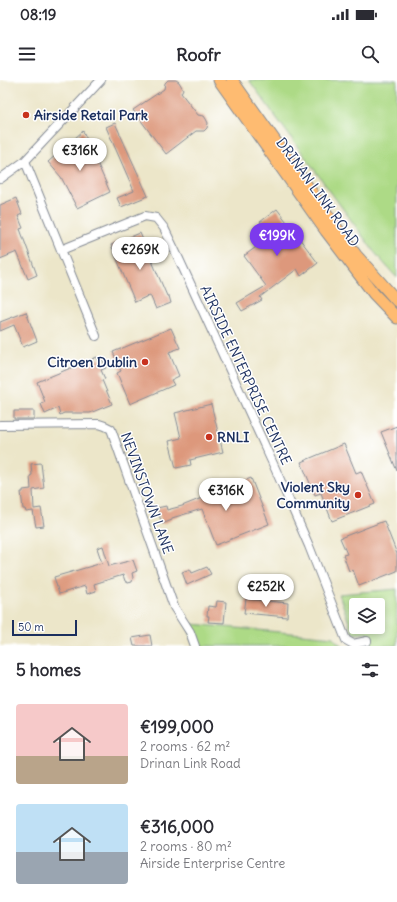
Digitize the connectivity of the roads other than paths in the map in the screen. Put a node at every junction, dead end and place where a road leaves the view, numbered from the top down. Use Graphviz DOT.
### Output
graph roads {
  1 [pos="102,80"];
  2 [pos="219,80"];
  3 [pos="232,80"];
  4 [pos="25,161"];
  5 [pos="0,179"];
  6 [pos="61,250"];
  7 [pos="397,301"];
  8 [pos="397,318"];
  9 [pos="96,336"];
  10 [pos="0,425"];
  11 [pos="367,641"];
  12 [pos="195,646"];
  1 -- 4 [label="street"];
  2 -- 8 [label="main road, DRINAN LINK ROAD"];
  3 -- 7 [label="main road, DRINAN LINK ROAD"];
  4 -- 5 [label="street"];
  4 -- 6 [label="street"];
  6 -- 9 [label="street"];
  6 -- 11 [label="street, AIRSIDE ENTERPRISE CENTRE"];
  10 -- 12 [label="street, NEVINSTOWN LANE"];
}
